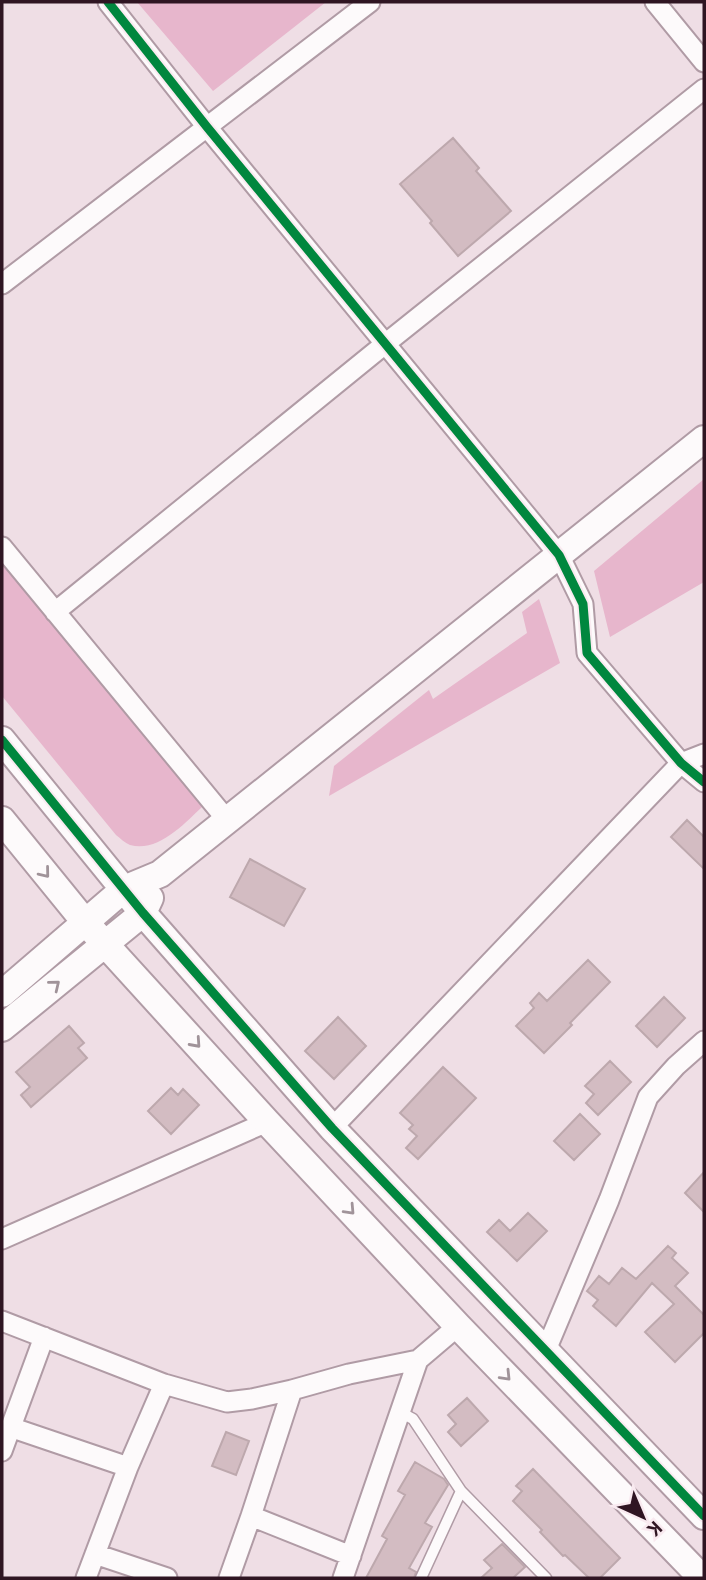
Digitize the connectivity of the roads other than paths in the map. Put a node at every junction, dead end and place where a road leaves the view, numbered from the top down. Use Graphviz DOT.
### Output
graph roads {
  1 [pos="108,2"];
  2 [pos="370,2"];
  3 [pos="655,2"];
  4 [pos="704,62"];
  5 [pos="704,89"];
  6 [pos="207,127"];
  7 [pos="2,284"];
  8 [pos="386,344"];
  9 [pos="704,439"];
  10 [pos="2,547"];
  11 [pos="559,555"];
  12 [pos="55,612"];
  13 [pos="2,740"];
  14 [pos="704,754"];
  15 [pos="681,762"];
  16 [pos="704,782"];
  17 [pos="2,820"];
  18 [pos="227,820"];
  19 [pos="160,874"];
  20 [pos="124,889"];
  21 [pos="143,913"];
  22 [pos="85,922"];
  23 [pos="105,944"];
  24 [pos="2,994"];
  25 [pos="2,1028"];
  26 [pos="704,1041"];
  27 [pos="267,1122"];
  28 [pos="332,1128"];
  29 [pos="2,1239"];
  30 [pos="2,1321"];
  31 [pos="458,1326"];
  32 [pos="44,1337"];
  33 [pos="546,1350"];
  34 [pos="418,1360"];
  35 [pos="164,1384"];
  36 [pos="292,1390"];
  37 [pos="400,1412"];
  38 [pos="10,1427"];
  39 [pos="2,1451"];
  40 [pos="128,1467"];
  41 [pos="460,1491"];
  42 [pos="251,1516"];
  43 [pos="704,1516"];
  44 [pos="95,1554"];
  45 [pos="351,1556"];
  46 [pos="86,1578"];
  47 [pos="167,1578"];
  48 [pos="229,1578"];
  49 [pos="343,1578"];
  50 [pos="421,1578"];
  51 [pos="546,1578"];
  52 [pos="702,1578"];
  1 -- 6 [label="street"];
  2 -- 6 [label="street"];
  3 -- 4 [label="street"];
  5 -- 8 [label="street"];
  6 -- 7 [label="street"];
  6 -- 8 [label="street"];
  8 -- 11 [label="street"];
  8 -- 12 [label="street"];
  9 -- 11 [label="street"];
  10 -- 12 [label="street"];
  11 -- 15 [label="street"];
  11 -- 18 [label="street"];
  12 -- 18 [label="street"];
  13 -- 20 [label="street"];
  14 -- 15 [label="street"];
  15 -- 16 [label="street"];
  15 -- 28 [label="street"];
  17 -- 22 [label="street, one-way"];
  18 -- 19 [label="street"];
  19 -- 20 [label="street"];
  19 -- 21 [label="street"];
  20 -- 21 [label="street"];
  20 -- 22 [label="street"];
  21 -- 23 [label="street"];
  21 -- 28 [label="street"];
  22 -- 23 [label="street"];
  22 -- 24 [label="street"];
  25 -- 23 [label="street, one-way"];
  23 -- 27 [label="street, one-way"];
  26 -- 33 [label="street"];
  27 -- 29 [label="street"];
  27 -- 31 [label="street, one-way"];
  28 -- 33 [label="street"];
  30 -- 32 [label="street"];
  31 -- 34 [label="street"];
  31 -- 52 [label="street, one-way"];
  32 -- 35 [label="street"];
  32 -- 38 [label="street"];
  33 -- 43 [label="street"];
  34 -- 36 [label="street"];
  34 -- 37 [label="street"];
  35 -- 36 [label="street"];
  35 -- 40 [label="street"];
  36 -- 42 [label="street"];
  37 -- 41 [label="lane"];
  37 -- 45 [label="street"];
  38 -- 39 [label="street"];
  38 -- 40 [label="street"];
  40 -- 44 [label="street"];
  41 -- 50 [label="lane"];
  41 -- 51 [label="lane"];
  42 -- 45 [label="street"];
  42 -- 48 [label="street"];
  44 -- 46 [label="street"];
  44 -- 47 [label="street"];
  45 -- 49 [label="street"];
}
